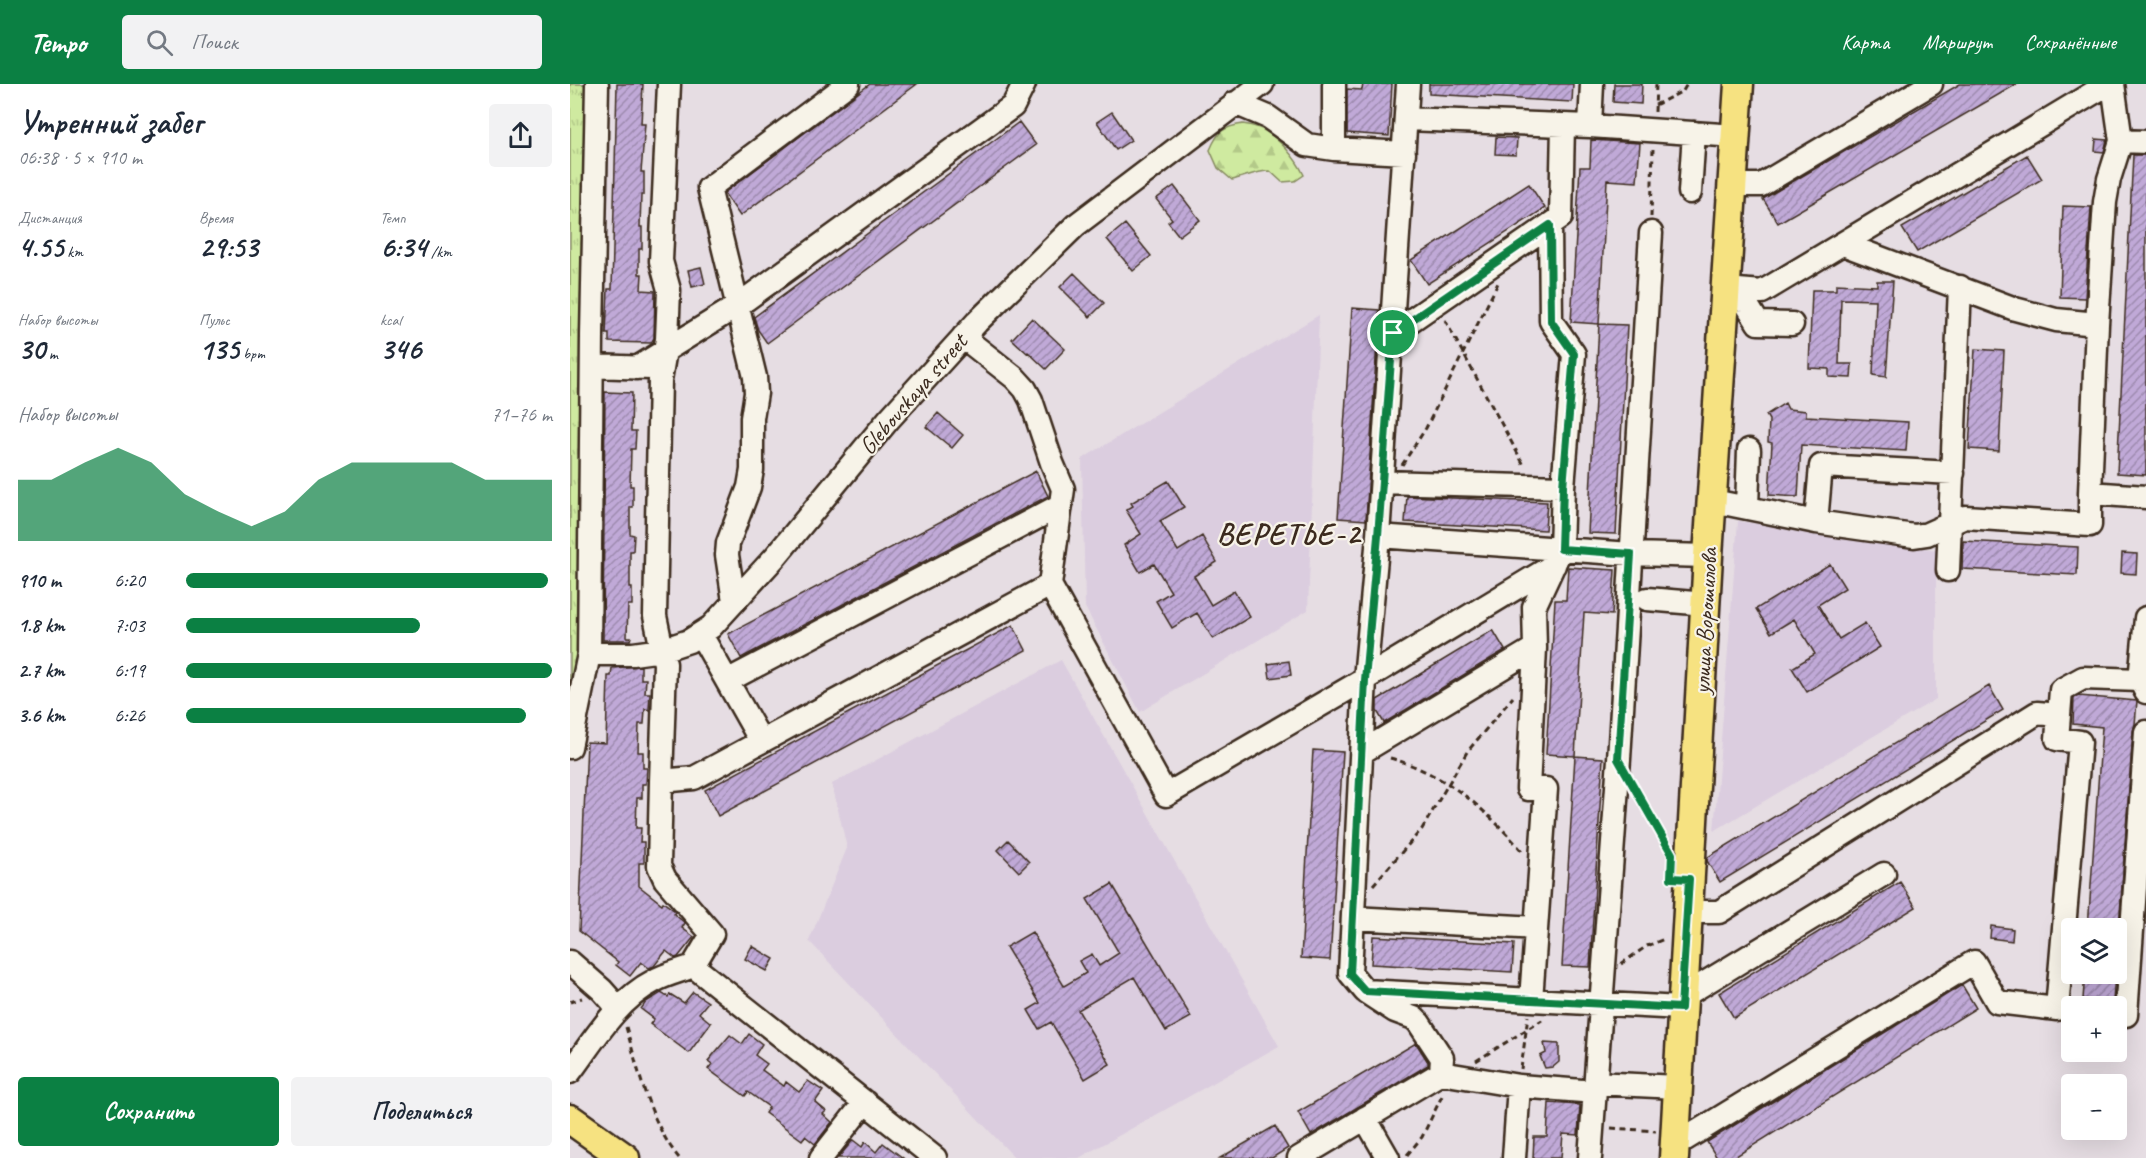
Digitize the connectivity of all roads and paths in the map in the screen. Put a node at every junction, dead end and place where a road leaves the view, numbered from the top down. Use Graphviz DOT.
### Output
graph roads {
  1 [pos="597,84"];
  2 [pos="669,84"];
  3 [pos="848,84"];
  4 [pos="1023,84"];
  5 [pos="1262,84"];
  6 [pos="1334,84"];
  7 [pos="1408,84"];
  8 [pos="1592,84"];
  9 [pos="1656,84"];
  10 [pos="1687,84"];
  11 [pos="1739,84"];
  12 [pos="1930,84"];
  13 [pos="2108,84"];
  14 [pos="2113,84"];
  15 [pos="1236,103"];
  16 [pos="1655,105"];
  17 [pos="1406,119"];
  18 [pos="1563,125"];
  19 [pos="1590,126"];
  20 [pos="1654,131"];
  21 [pos="1694,133"];
  22 [pos="1736,136"];
  23 [pos="2121,141"];
  24 [pos="2146,142"];
  25 [pos="1334,149"];
  26 [pos="1404,153"];
  27 [pos="1732,185"];
  28 [pos="1690,192"];
  29 [pos="1550,225"];
  30 [pos="1651,233"];
  31 [pos="1843,244"];
  32 [pos="1499,281"];
  33 [pos="1960,287"];
  34 [pos="1726,294"];
  35 [pos="1436,302"];
  36 [pos="737,306"];
  37 [pos="1792,324"];
  38 [pos="2097,324"];
  39 [pos="1393,333"];
  40 [pos="963,337"];
  41 [pos="1464,355"];
  42 [pos="663,359"];
  43 [pos="592,366"];
  44 [pos="1749,450"];
  45 [pos="1953,473"];
  46 [pos="1382,482"];
  47 [pos="1535,485"];
  48 [pos="1563,487"];
  49 [pos="2090,493"];
  50 [pos="2146,497"];
  51 [pos="1713,501"];
  52 [pos="1061,505"];
  53 [pos="1747,507"];
  54 [pos="1816,522"];
  55 [pos="1951,522"];
  56 [pos="1378,536"];
  57 [pos="1631,554"];
  58 [pos="1708,556"];
  59 [pos="1557,557"];
  60 [pos="1948,570"];
  61 [pos="1050,585"];
  62 [pos="1647,599"];
  63 [pos="734,601"];
  64 [pos="1706,603"];
  65 [pos="2146,618"];
  66 [pos="701,635"];
  67 [pos="1535,648"];
  68 [pos="662,650"];
  69 [pos="589,654"];
  70 [pos="1534,672"];
  71 [pos="1365,680"];
  72 [pos="727,681"];
  73 [pos="2143,687"];
  74 [pos="2058,715"];
  75 [pos="2146,732"];
  76 [pos="761,741"];
  77 [pos="570,747"];
  78 [pos="1362,752"];
  79 [pos="661,781"];
  80 [pos="1449,783"];
  81 [pos="1635,788"];
  82 [pos="1672,854"];
  83 [pos="1540,871"];
  84 [pos="1884,873"];
  85 [pos="1687,912"];
  86 [pos="1353,913"];
  87 [pos="1536,928"];
  88 [pos="1668,937"];
  89 [pos="570,962"];
  90 [pos="693,966"];
  91 [pos="1602,979"];
  92 [pos="1365,991"];
  93 [pos="1531,1000"];
  94 [pos="2127,1001"];
  95 [pos="1682,1002"];
  96 [pos="1601,1004"];
  97 [pos="618,1008"];
  98 [pos="1544,1019"];
  99 [pos="1526,1030"];
  100 [pos="570,1072"];
  101 [pos="1447,1074"];
  102 [pos="1519,1086"];
  103 [pos="1595,1087"];
  104 [pos="1677,1087"];
  105 [pos="865,1102"];
  106 [pos="1365,1118"];
  107 [pos="570,1119"];
  108 [pos="1592,1127"];
  109 [pos="1674,1146"];
  110 [pos="625,1158"];
  111 [pos="679,1158"];
  112 [pos="821,1158"];
  113 [pos="934,1158"];
  114 [pos="1299,1158"];
  115 [pos="1388,1158"];
  116 [pos="1404,1158"];
  117 [pos="1514,1158"];
  118 [pos="1590,1158"];
  1 -- 43 [label="street"];
  2 -- 42 [label="street"];
  3 -- 36 [label="street"];
  4 -- 36 [label="street"];
  5 -- 15 [label="street, Glebovskaya street"];
  6 -- 25 [label="street"];
  7 -- 17 [label="street"];
  8 -- 19 [label="street"];
  9 -- 16 [label="path"];
  10 -- 16 [label="path"];
  11 -- 22 [label="main road, улица Ворошилова"];
  12 -- 27 [label="street"];
  13 -- 31 [label="street"];
  14 -- 23 [label="street"];
  15 -- 25 [label="street"];
  15 -- 40 [label="street, Glebovskaya street"];
  16 -- 20 [label="path"];
  17 -- 18 [label="street"];
  17 -- 26 [label="street"];
  18 -- 19 [label="street"];
  18 -- 29 [label="street"];
  19 -- 20 [label="street"];
  20 -- 21 [label="street"];
  20 -- 30 [label="path"];
  21 -- 22 [label="street"];
  21 -- 28 [label="street"];
  22 -- 27 [label="main road, улица Ворошилова"];
  23 -- 24 [label="street"];
  23 -- 38 [label="street"];
  25 -- 26 [label="street"];
  26 -- 39 [label="street"];
  27 -- 34 [label="main road, улица Ворошилова"];
  29 -- 35 [label="street"];
  29 -- 48 [label="street"];
  30 -- 57 [label="street"];
  31 -- 33 [label="street"];
  31 -- 34 [label="street"];
  32 -- 41 [label="path"];
  33 -- 38 [label="street"];
  33 -- 45 [label="street"];
  34 -- 37 [label="street"];
  34 -- 51 [label="main road, улица Ворошилова"];
  35 -- 39 [label="street"];
  35 -- 41 [label="path"];
  36 -- 42 [label="street"];
  36 -- 63 [label="street"];
  38 -- 49 [label="street"];
  39 -- 46 [label="street"];
  40 -- 52 [label="street"];
  40 -- 63 [label="street, Glebovskaya street"];
  41 -- 46 [label="path"];
  41 -- 47 [label="path"];
  42 -- 43 [label="street"];
  42 -- 68 [label="street"];
  43 -- 69 [label="street"];
  44 -- 53 [label="street"];
  45 -- 54 [label="street"];
  45 -- 55 [label="street"];
  46 -- 47 [label="street"];
  46 -- 56 [label="street"];
  47 -- 48 [label="street"];
  48 -- 59 [label="street"];
  49 -- 50 [label="street"];
  49 -- 55 [label="street"];
  51 -- 53 [label="street"];
  51 -- 58 [label="main road, улица Ворошилова"];
  52 -- 61 [label="street"];
  52 -- 72 [label="street"];
  53 -- 54 [label="street"];
  54 -- 55 [label="street"];
  55 -- 60 [label="street"];
  56 -- 59 [label="street"];
  56 -- 71 [label="street"];
  57 -- 58 [label="street"];
  57 -- 59 [label="street"];
  57 -- 91 [label="street"];
  58 -- 64 [label="main road, улица Ворошилова"];
  59 -- 67 [label="street"];
  59 -- 71 [label="street"];
  61 -- 71 [label="street"];
  61 -- 76 [label="street"];
  62 -- 64 [label="street"];
  63 -- 66 [label="street, Glebovskaya street"];
  64 -- 85 [label="main road, улица Ворошилова"];
  65 -- 73 [label="street"];
  66 -- 68 [label="street, Glebovskaya street"];
  66 -- 72 [label="street"];
  67 -- 70 [label="street"];
  67 -- 78 [label="street"];
  68 -- 69 [label="street, Glebovskaya street"];
  68 -- 79 [label="street"];
  69 -- 77 [label="street"];
  70 -- 80 [label="path"];
  70 -- 83 [label="street"];
  71 -- 78 [label="street"];
  72 -- 76 [label="street"];
  73 -- 74 [label="street"];
  74 -- 85 [label="street"];
  74 -- 109 [label="street"];
  75 -- 94 [label="street"];
  76 -- 79 [label="street"];
  78 -- 80 [label="path"];
  78 -- 86 [label="street"];
  79 -- 90 [label="street"];
  80 -- 83 [label="path"];
  80 -- 86 [label="path"];
  81 -- 82 [label="path"];
  83 -- 87 [label="street"];
  84 -- 95 [label="street"];
  85 -- 95 [label="main road, улица Ворошилова"];
  86 -- 87 [label="street"];
  86 -- 92 [label="street"];
  87 -- 93 [label="street"];
  88 -- 91 [label="path"];
  89 -- 97 [label="street"];
  90 -- 97 [label="street"];
  90 -- 105 [label="street"];
  91 -- 96 [label="street"];
  92 -- 93 [label="street"];
  92 -- 101 [label="street"];
  93 -- 96 [label="street"];
  93 -- 99 [label="path"];
  95 -- 96 [label="street"];
  95 -- 104 [label="main road, улица Ворошилова"];
  96 -- 103 [label="street"];
  97 -- 100 [label="street"];
  97 -- 111 [label="path"];
  98 -- 99 [label="path"];
  99 -- 101 [label="path"];
  99 -- 102 [label="path"];
  101 -- 102 [label="street"];
  101 -- 106 [label="street"];
  101 -- 116 [label="path"];
  102 -- 103 [label="street"];
  102 -- 117 [label="street"];
  103 -- 104 [label="street"];
  103 -- 108 [label="street"];
  104 -- 109 [label="main road, улица Ворошилова"];
  105 -- 112 [label="street"];
  105 -- 113 [label="street"];
  106 -- 114 [label="street"];
  106 -- 115 [label="street"];
  107 -- 110 [label="main road"];
  108 -- 109 [label="path"];
  108 -- 118 [label="street"];
}
